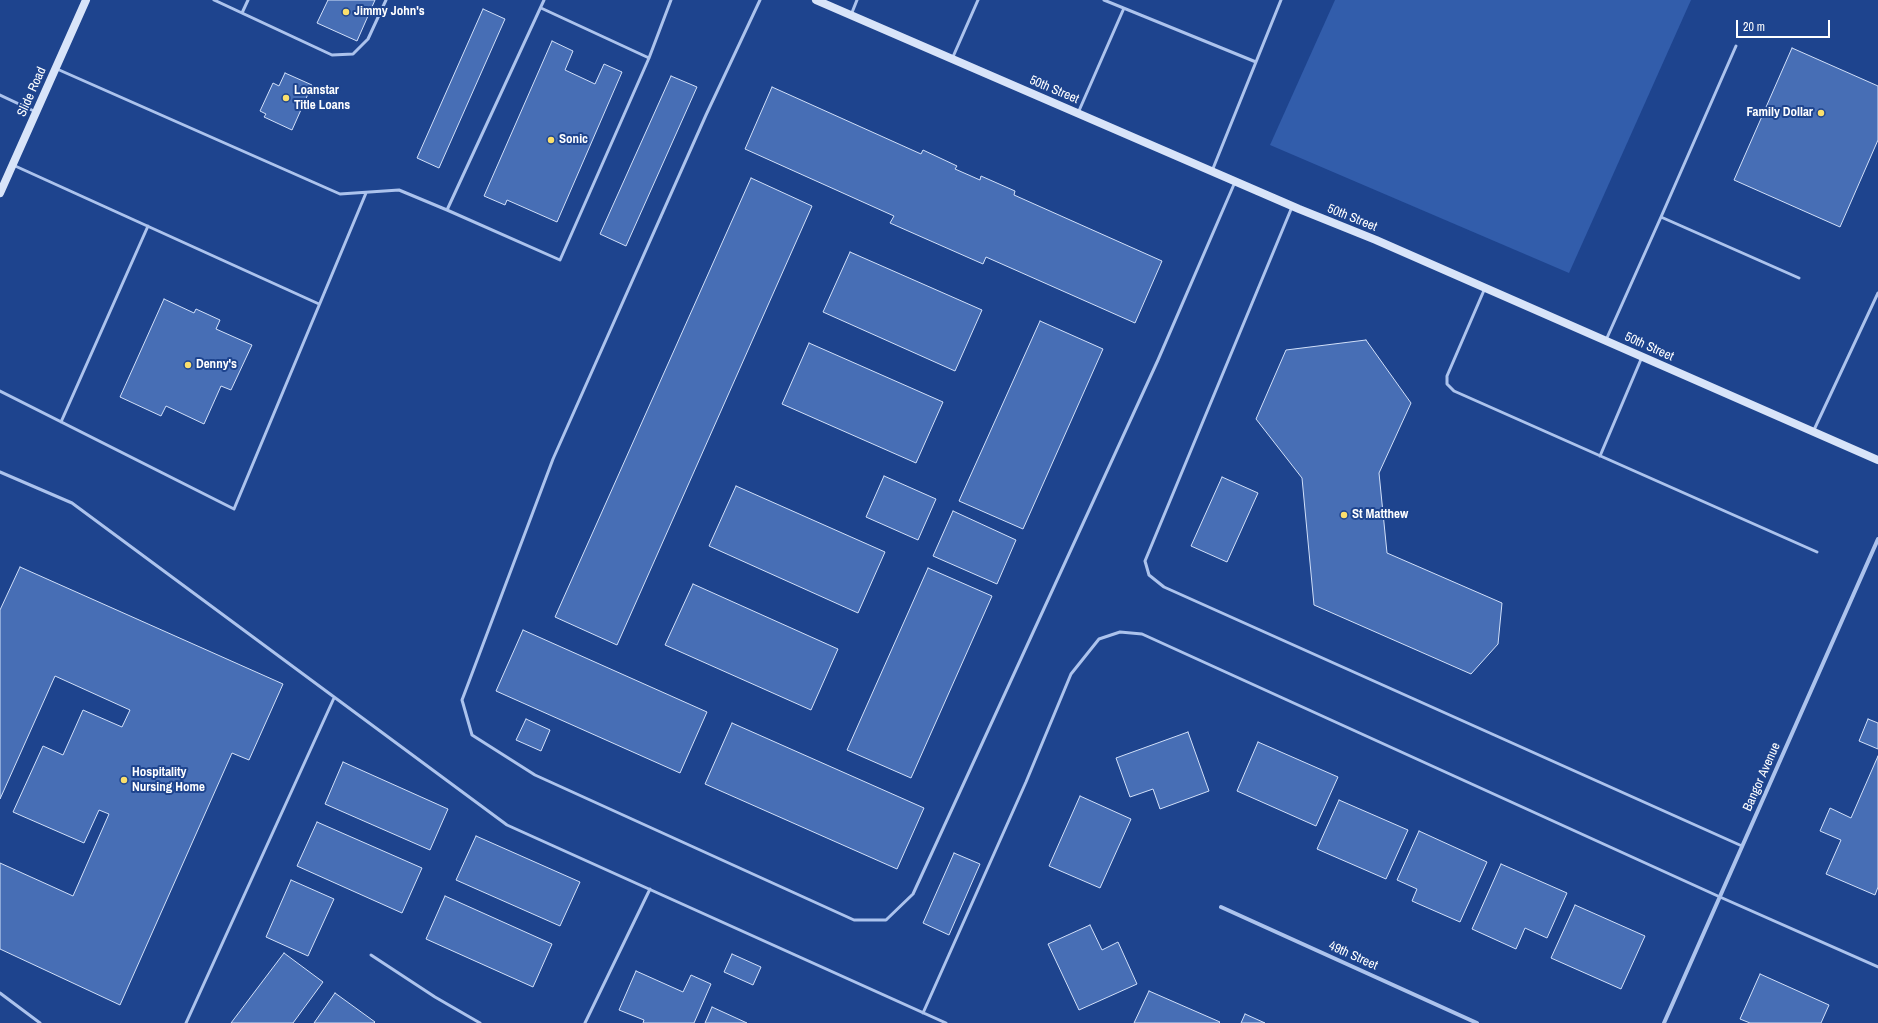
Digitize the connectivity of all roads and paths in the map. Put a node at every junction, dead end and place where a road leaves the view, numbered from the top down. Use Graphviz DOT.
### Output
graph roads {
  1 [pos="86,0"];
  2 [pos="214,0"];
  3 [pos="248,0"];
  4 [pos="386,0"];
  5 [pos="544,0"];
  6 [pos="671,0"];
  7 [pos="760,0"];
  8 [pos="816,0"];
  9 [pos="857,0"];
  10 [pos="978,0"];
  11 [pos="1104,0"];
  12 [pos="1281,0"];
  13 [pos="541,8"];
  14 [pos="1124,8"];
  15 [pos="242,13"];
  16 [pos="851,15"];
  17 [pos="1736,46"];
  18 [pos="649,58"];
  19 [pos="952,59"];
  20 [pos="1256,62"];
  21 [pos="56,68"];
  22 [pos="0,95"];
  23 [pos="36,112"];
  24 [pos="1078,113"];
  25 [pos="13,165"];
  26 [pos="1212,171"];
  27 [pos="1235,181"];
  28 [pos="0,193"];
  29 [pos="366,193"];
  30 [pos="1293,206"];
  31 [pos="447,210"];
  32 [pos="1661,217"];
  33 [pos="148,226"];
  34 [pos="1799,278"];
  35 [pos="1485,288"];
  36 [pos="1878,293"];
  37 [pos="319,304"];
  38 [pos="1606,341"];
  39 [pos="1642,357"];
  40 [pos="0,391"];
  41 [pos="61,422"];
  42 [pos="1813,432"];
  43 [pos="1600,456"];
  44 [pos="1878,460"];
  45 [pos="0,472"];
  46 [pos="1878,539"];
  47 [pos="1817,552"];
  48 [pos="334,698"];
  49 [pos="1742,846"];
  50 [pos="650,889"];
  51 [pos="1720,897"];
  52 [pos="1221,907"];
  53 [pos="371,955"];
  54 [pos="1878,967"];
  55 [pos="0,993"];
  56 [pos="923,1013"];
  57 [pos="40,1023"];
  58 [pos="186,1023"];
  59 [pos="480,1023"];
  60 [pos="585,1023"];
  61 [pos="946,1023"];
  62 [pos="1477,1023"];
  63 [pos="1664,1023"];
  1 -- 21 [label="main road, Slide Road"];
  2 -- 15 [label="lane"];
  3 -- 15 [label="lane"];
  4 -- 15 [label="lane"];
  5 -- 13 [label="lane"];
  6 -- 18 [label="lane"];
  7 -- 27 [label="lane"];
  8 -- 16 [label="main road, 50th Street"];
  9 -- 16 [label="lane"];
  10 -- 19 [label="lane"];
  11 -- 14 [label="lane"];
  12 -- 20 [label="lane"];
  13 -- 18 [label="lane"];
  13 -- 31 [label="lane"];
  14 -- 20 [label="lane"];
  14 -- 24 [label="lane"];
  16 -- 19 [label="main road, 50th Street"];
  17 -- 32 [label="lane"];
  18 -- 31 [label="lane"];
  19 -- 24 [label="main road, 50th Street"];
  20 -- 26 [label="lane"];
  21 -- 23 [label="main road, Slide Road"];
  21 -- 29 [label="lane"];
  22 -- 23 [label="lane"];
  23 -- 25 [label="main road, Slide Road"];
  24 -- 26 [label="main road, 50th Street"];
  25 -- 28 [label="main road, Slide Road"];
  25 -- 33 [label="lane"];
  26 -- 27 [label="main road, 50th Street"];
  27 -- 30 [label="main road, 50th Street"];
  29 -- 31 [label="lane"];
  29 -- 37 [label="lane"];
  30 -- 35 [label="main road, 50th Street"];
  30 -- 49 [label="lane"];
  32 -- 34 [label="lane"];
  32 -- 38 [label="lane"];
  33 -- 37 [label="lane"];
  33 -- 41 [label="lane"];
  35 -- 38 [label="main road, 50th Street"];
  35 -- 43 [label="lane"];
  36 -- 42 [label="lane"];
  37 -- 41 [label="lane"];
  38 -- 39 [label="main road, 50th Street"];
  39 -- 42 [label="main road, 50th Street"];
  39 -- 43 [label="lane"];
  40 -- 41 [label="lane"];
  42 -- 44 [label="main road, 50th Street"];
  43 -- 47 [label="lane"];
  45 -- 48 [label="lane"];
  46 -- 49 [label="street, Bangor Avenue"];
  48 -- 50 [label="lane"];
  48 -- 58 [label="lane"];
  49 -- 51 [label="street, Bangor Avenue"];
  50 -- 56 [label="lane"];
  50 -- 60 [label="lane"];
  51 -- 54 [label="lane"];
  51 -- 56 [label="lane"];
  51 -- 63 [label="street, Bangor Avenue"];
  52 -- 62 [label="street, 49th Street"];
  53 -- 59 [label="lane"];
  55 -- 57 [label="lane"];
  56 -- 61 [label="lane"];
}
